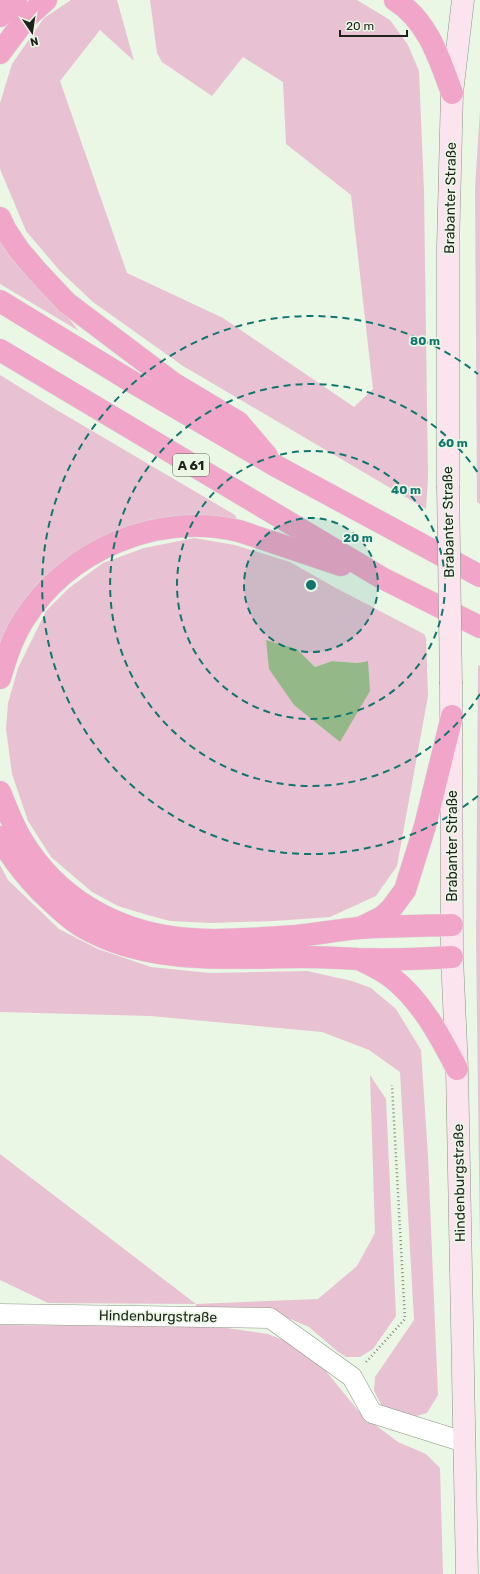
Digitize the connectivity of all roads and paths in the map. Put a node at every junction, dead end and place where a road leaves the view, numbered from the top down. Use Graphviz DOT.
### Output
graph roads {
  1 [pos="16,0"];
  2 [pos="46,0"];
  3 [pos="395,0"];
  4 [pos="463,0"];
  5 [pos="0,16"];
  6 [pos="0,53"];
  7 [pos="452,93"];
  8 [pos="0,218"];
  9 [pos="0,301"];
  10 [pos="0,350"];
  11 [pos="276,466"];
  12 [pos="480,576"];
  13 [pos="382,578"];
  14 [pos="480,627"];
  15 [pos="0,678"];
  16 [pos="452,716"];
  17 [pos="0,792"];
  18 [pos="0,838"];
  19 [pos="452,925"];
  20 [pos="358,928"];
  21 [pos="452,957"];
  22 [pos="358,959"];
  23 [pos="457,1069"];
  24 [pos="392,1085"];
  25 [pos="0,1314"];
  26 [pos="352,1377"];
  27 [pos="464,1442"];
  28 [pos="467,1574"];
  1 -- 5 [label="highway"];
  2 -- 6 [label="highway"];
  3 -- 7 [label="highway"];
  4 -- 7 [label="main road, Brabanter Straße"];
  7 -- 16 [label="main road, Brabanter Straße, bridge"];
  8 -- 11 [label="highway"];
  9 -- 11 [label="highway"];
  10 -- 13 [label="highway, A 61"];
  11 -- 12 [label="highway"];
  13 -- 14 [label="highway, A 61"];
  13 -- 15 [label="highway"];
  16 -- 19 [label="main road, Brabanter Straße"];
  16 -- 20 [label="highway"];
  17 -- 20 [label="highway"];
  18 -- 22 [label="highway"];
  19 -- 20 [label="highway"];
  19 -- 21 [label="main road, Hindenburgstraße"];
  21 -- 22 [label="highway"];
  21 -- 23 [label="main road, Hindenburgstraße"];
  22 -- 23 [label="highway"];
  23 -- 27 [label="main road, Hindenburgstraße"];
  24 -- 26 [label="path"];
  25 -- 26 [label="street, Hindenburgstraße"];
  26 -- 27 [label="street, Hindenburgstraße"];
  27 -- 28 [label="main road, Hindenburgstraße"];
}
